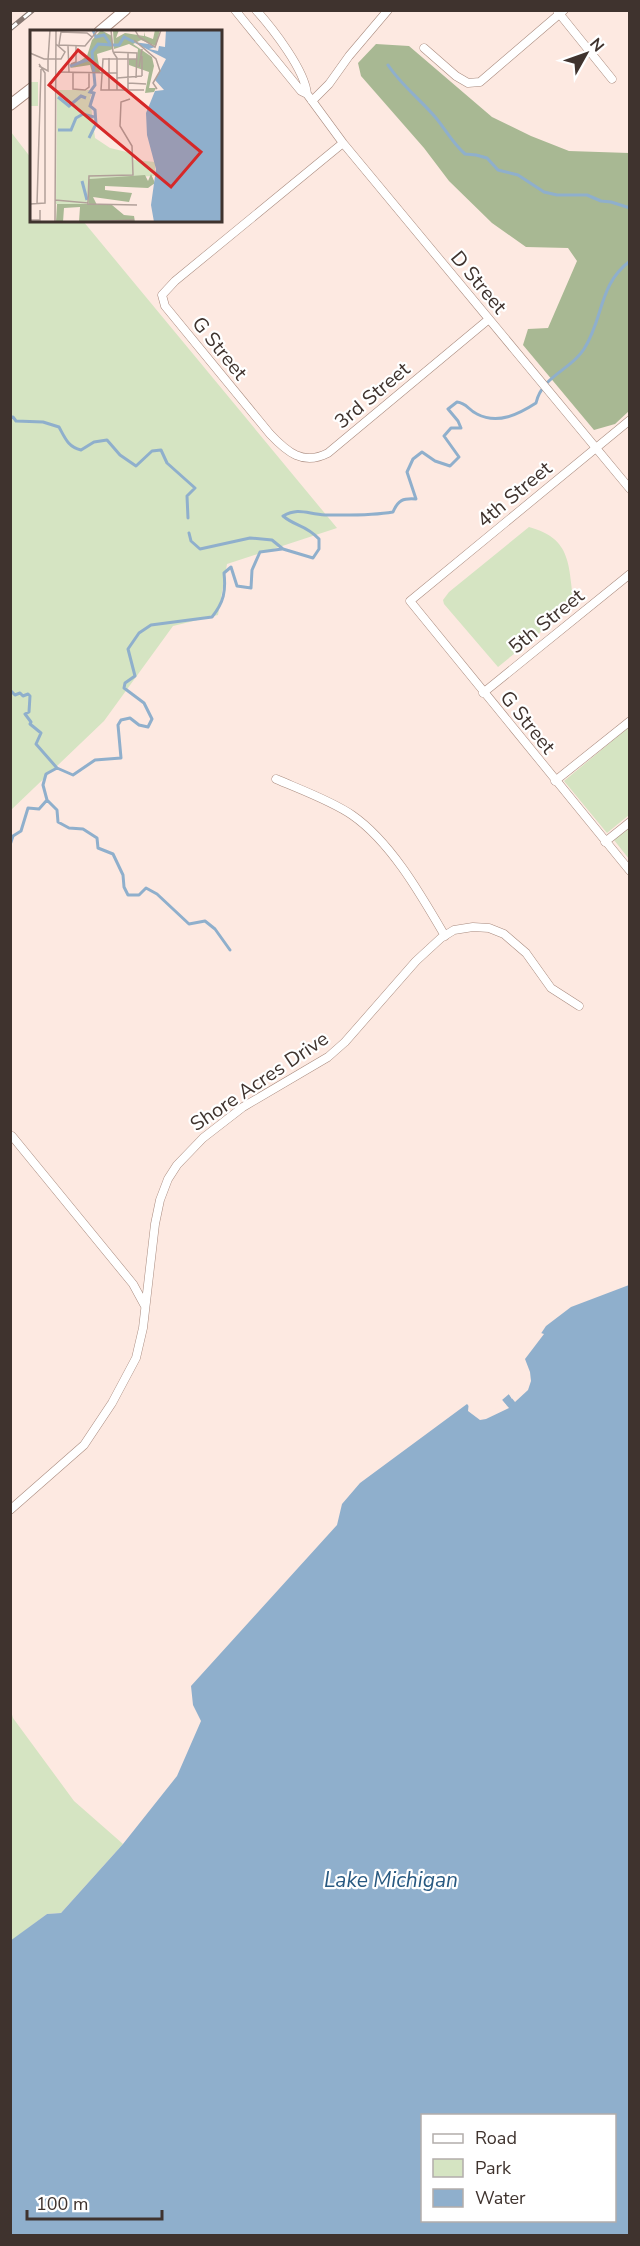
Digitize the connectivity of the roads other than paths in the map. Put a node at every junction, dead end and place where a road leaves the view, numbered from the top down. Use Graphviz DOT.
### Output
graph roads {
  1 [pos="125,10"];
  2 [pos="235,10"];
  3 [pos="256,10"];
  4 [pos="388,10"];
  5 [pos="560,12"];
  6 [pos="101,30"];
  7 [pos="424,48"];
  8 [pos="612,79"];
  9 [pos="30,90"];
  10 [pos="310,98"];
  11 [pos="10,105"];
  12 [pos="343,143"];
  13 [pos="489,319"];
  14 [pos="630,420"];
  15 [pos="270,434"];
  16 [pos="596,448"];
  17 [pos="630,489"];
  18 [pos="630,573"];
  19 [pos="419,594"];
  20 [pos="483,693"];
  21 [pos="630,721"];
  22 [pos="276,779"];
  23 [pos="555,781"];
  24 [pos="630,822"];
  25 [pos="605,842"];
  26 [pos="630,871"];
  27 [pos="445,936"];
  28 [pos="579,1006"];
  29 [pos="12,1136"];
  30 [pos="146,1307"];
  31 [pos="10,1510"];
  1 -- 6 [label="main road"];
  2 -- 10 [label="street, D Street"];
  3 -- 10 [label="street, D Street"];
  4 -- 10 [label="street"];
  5 -- 7 [label="street"];
  5 -- 8 [label="street"];
  9 -- 11 [label="main road"];
  10 -- 12 [label="street, D Street"];
  12 -- 13 [label="street, D Street"];
  12 -- 15 [label="street, G Street"];
  13 -- 15 [label="street, 3rd Street"];
  13 -- 16 [label="street, D Street"];
  14 -- 16 [label="street, 4th Street"];
  16 -- 17 [label="street, D Street"];
  16 -- 19 [label="street, 4th Street"];
  18 -- 20 [label="street, 5th Street"];
  19 -- 20 [label="street, G Street"];
  20 -- 23 [label="street, G Street"];
  21 -- 23 [label="street"];
  22 -- 27 [label="street"];
  23 -- 25 [label="street, G Street"];
  24 -- 25 [label="street"];
  25 -- 26 [label="street, G Street"];
  27 -- 28 [label="street, Shore Acres Drive"];
  27 -- 30 [label="street, Shore Acres Drive"];
  29 -- 30 [label="street"];
  30 -- 31 [label="street, Shore Acres Drive"];
}
